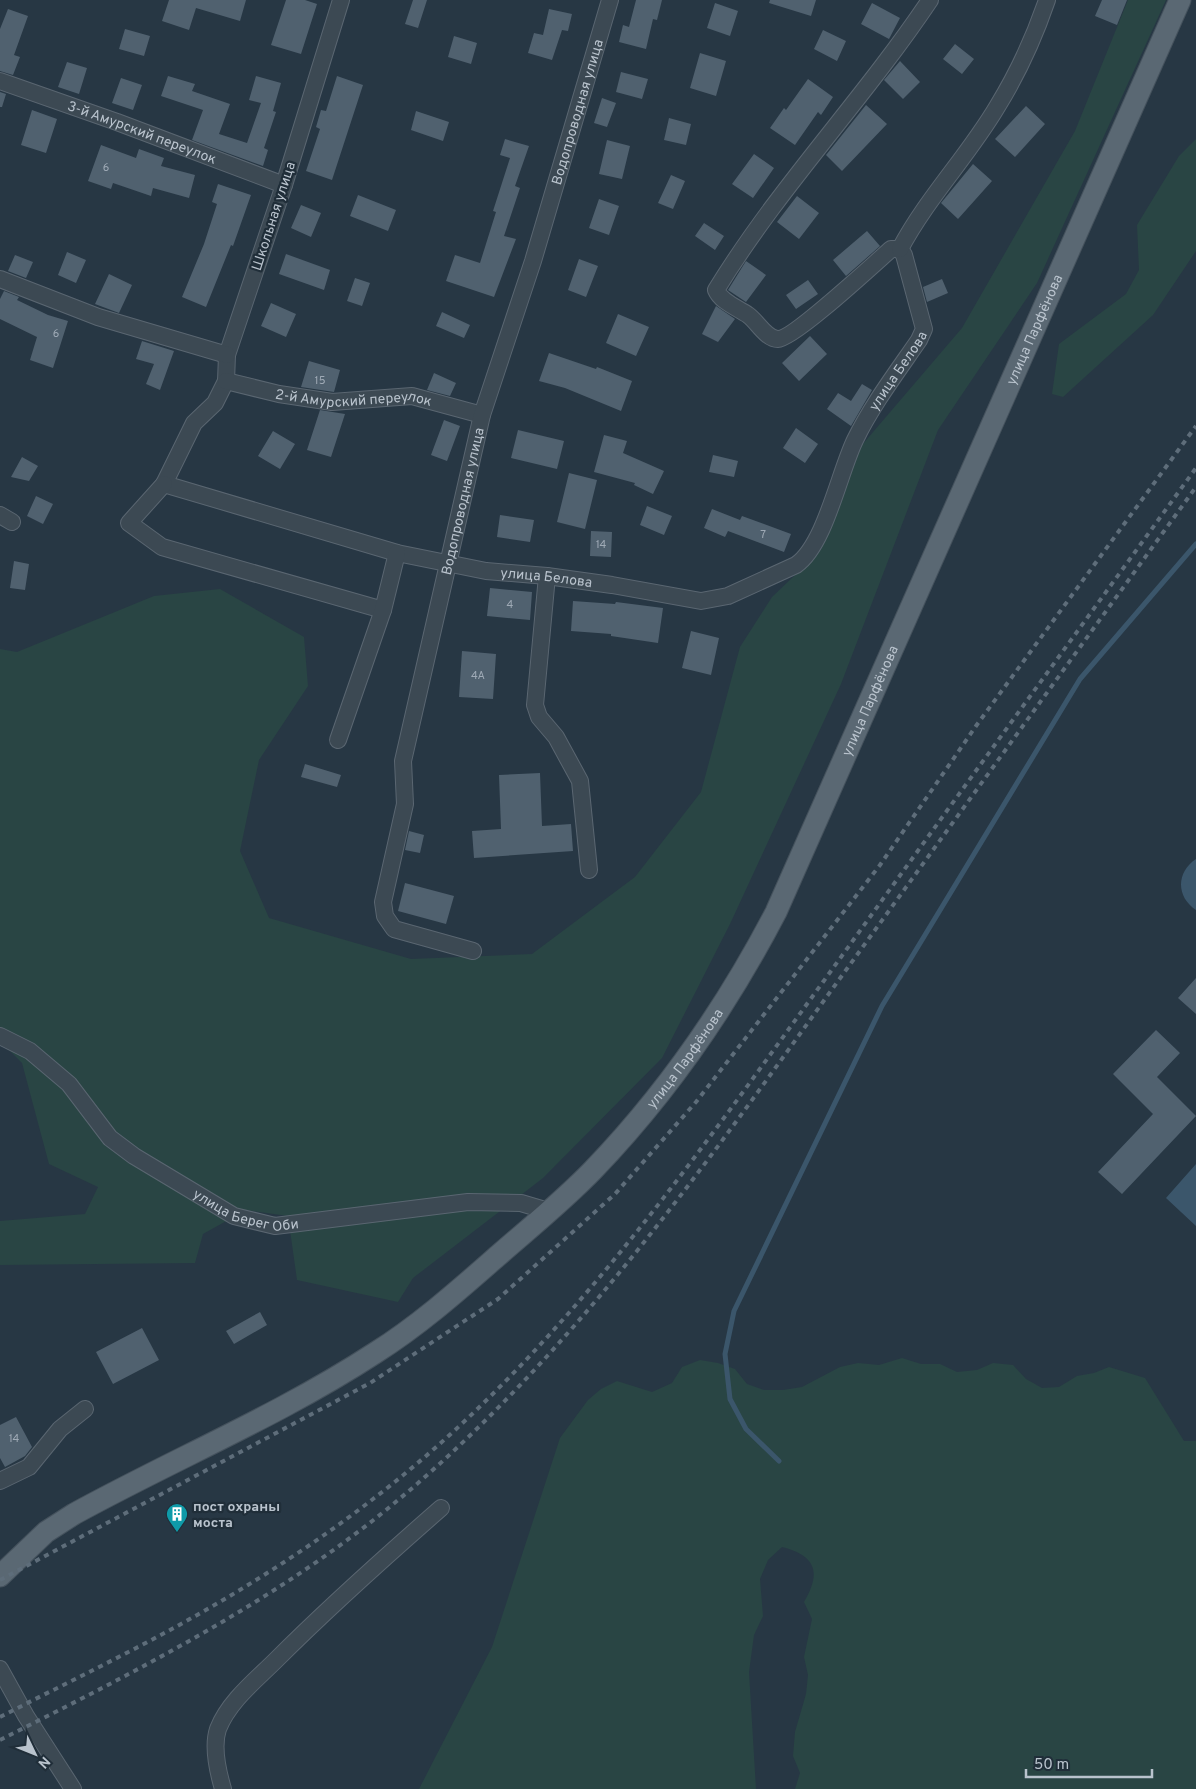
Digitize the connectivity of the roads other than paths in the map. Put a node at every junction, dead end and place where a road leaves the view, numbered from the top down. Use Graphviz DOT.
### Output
graph roads {
  1 [pos="341,0"];
  2 [pos="610,0"];
  3 [pos="930,0"];
  4 [pos="1047,0"];
  5 [pos="1180,0"];
  6 [pos="0,81"];
  7 [pos="284,186"];
  8 [pos="900,249"];
  9 [pos="0,279"];
  10 [pos="227,355"];
  11 [pos="226,380"];
  12 [pos="482,415"];
  13 [pos="164,484"];
  14 [pos="397,552"];
  15 [pos="449,564"];
  16 [pos="547,576"];
  17 [pos="383,610"];
  18 [pos="338,740"];
  19 [pos="589,870"];
  20 [pos="473,951"];
  21 [pos="0,1036"];
  22 [pos="548,1211"];
  23 [pos="85,1409"];
  24 [pos="0,1481"];
  25 [pos="441,1508"];
  26 [pos="0,1576"];
  27 [pos="0,1669"];
  28 [pos="73,1789"];
  29 [pos="224,1789"];
  1 -- 7 [label="street, Школьная улица"];
  2 -- 12 [label="street, Водопроводная улица"];
  3 -- 8 [label="street"];
  4 -- 8 [label="street"];
  5 -- 22 [label="main road, улица Парфёнова"];
  6 -- 7 [label="street, 3-й Амурский переулок"];
  7 -- 10 [label="street, Школьная улица"];
  8 -- 16 [label="street, улица Белова"];
  9 -- 10 [label="street"];
  10 -- 11 [label="street, Школьная улица"];
  11 -- 12 [label="street, 2-й Амурский переулок"];
  11 -- 13 [label="street, Школьная улица"];
  12 -- 15 [label="street, Водопроводная улица"];
  13 -- 14 [label="street, улица Белова"];
  13 -- 17 [label="street"];
  14 -- 15 [label="street, улица Белова"];
  14 -- 17 [label="street"];
  15 -- 16 [label="street, улица Белова"];
  15 -- 20 [label="street, Водопроводная улица"];
  16 -- 19 [label="street"];
  17 -- 18 [label="street"];
  21 -- 22 [label="street, улица Берег Оби"];
  22 -- 26 [label="main road, улица Парфёнова"];
  23 -- 24 [label="street"];
  25 -- 29 [label="street"];
  27 -- 28 [label="street"];
}
